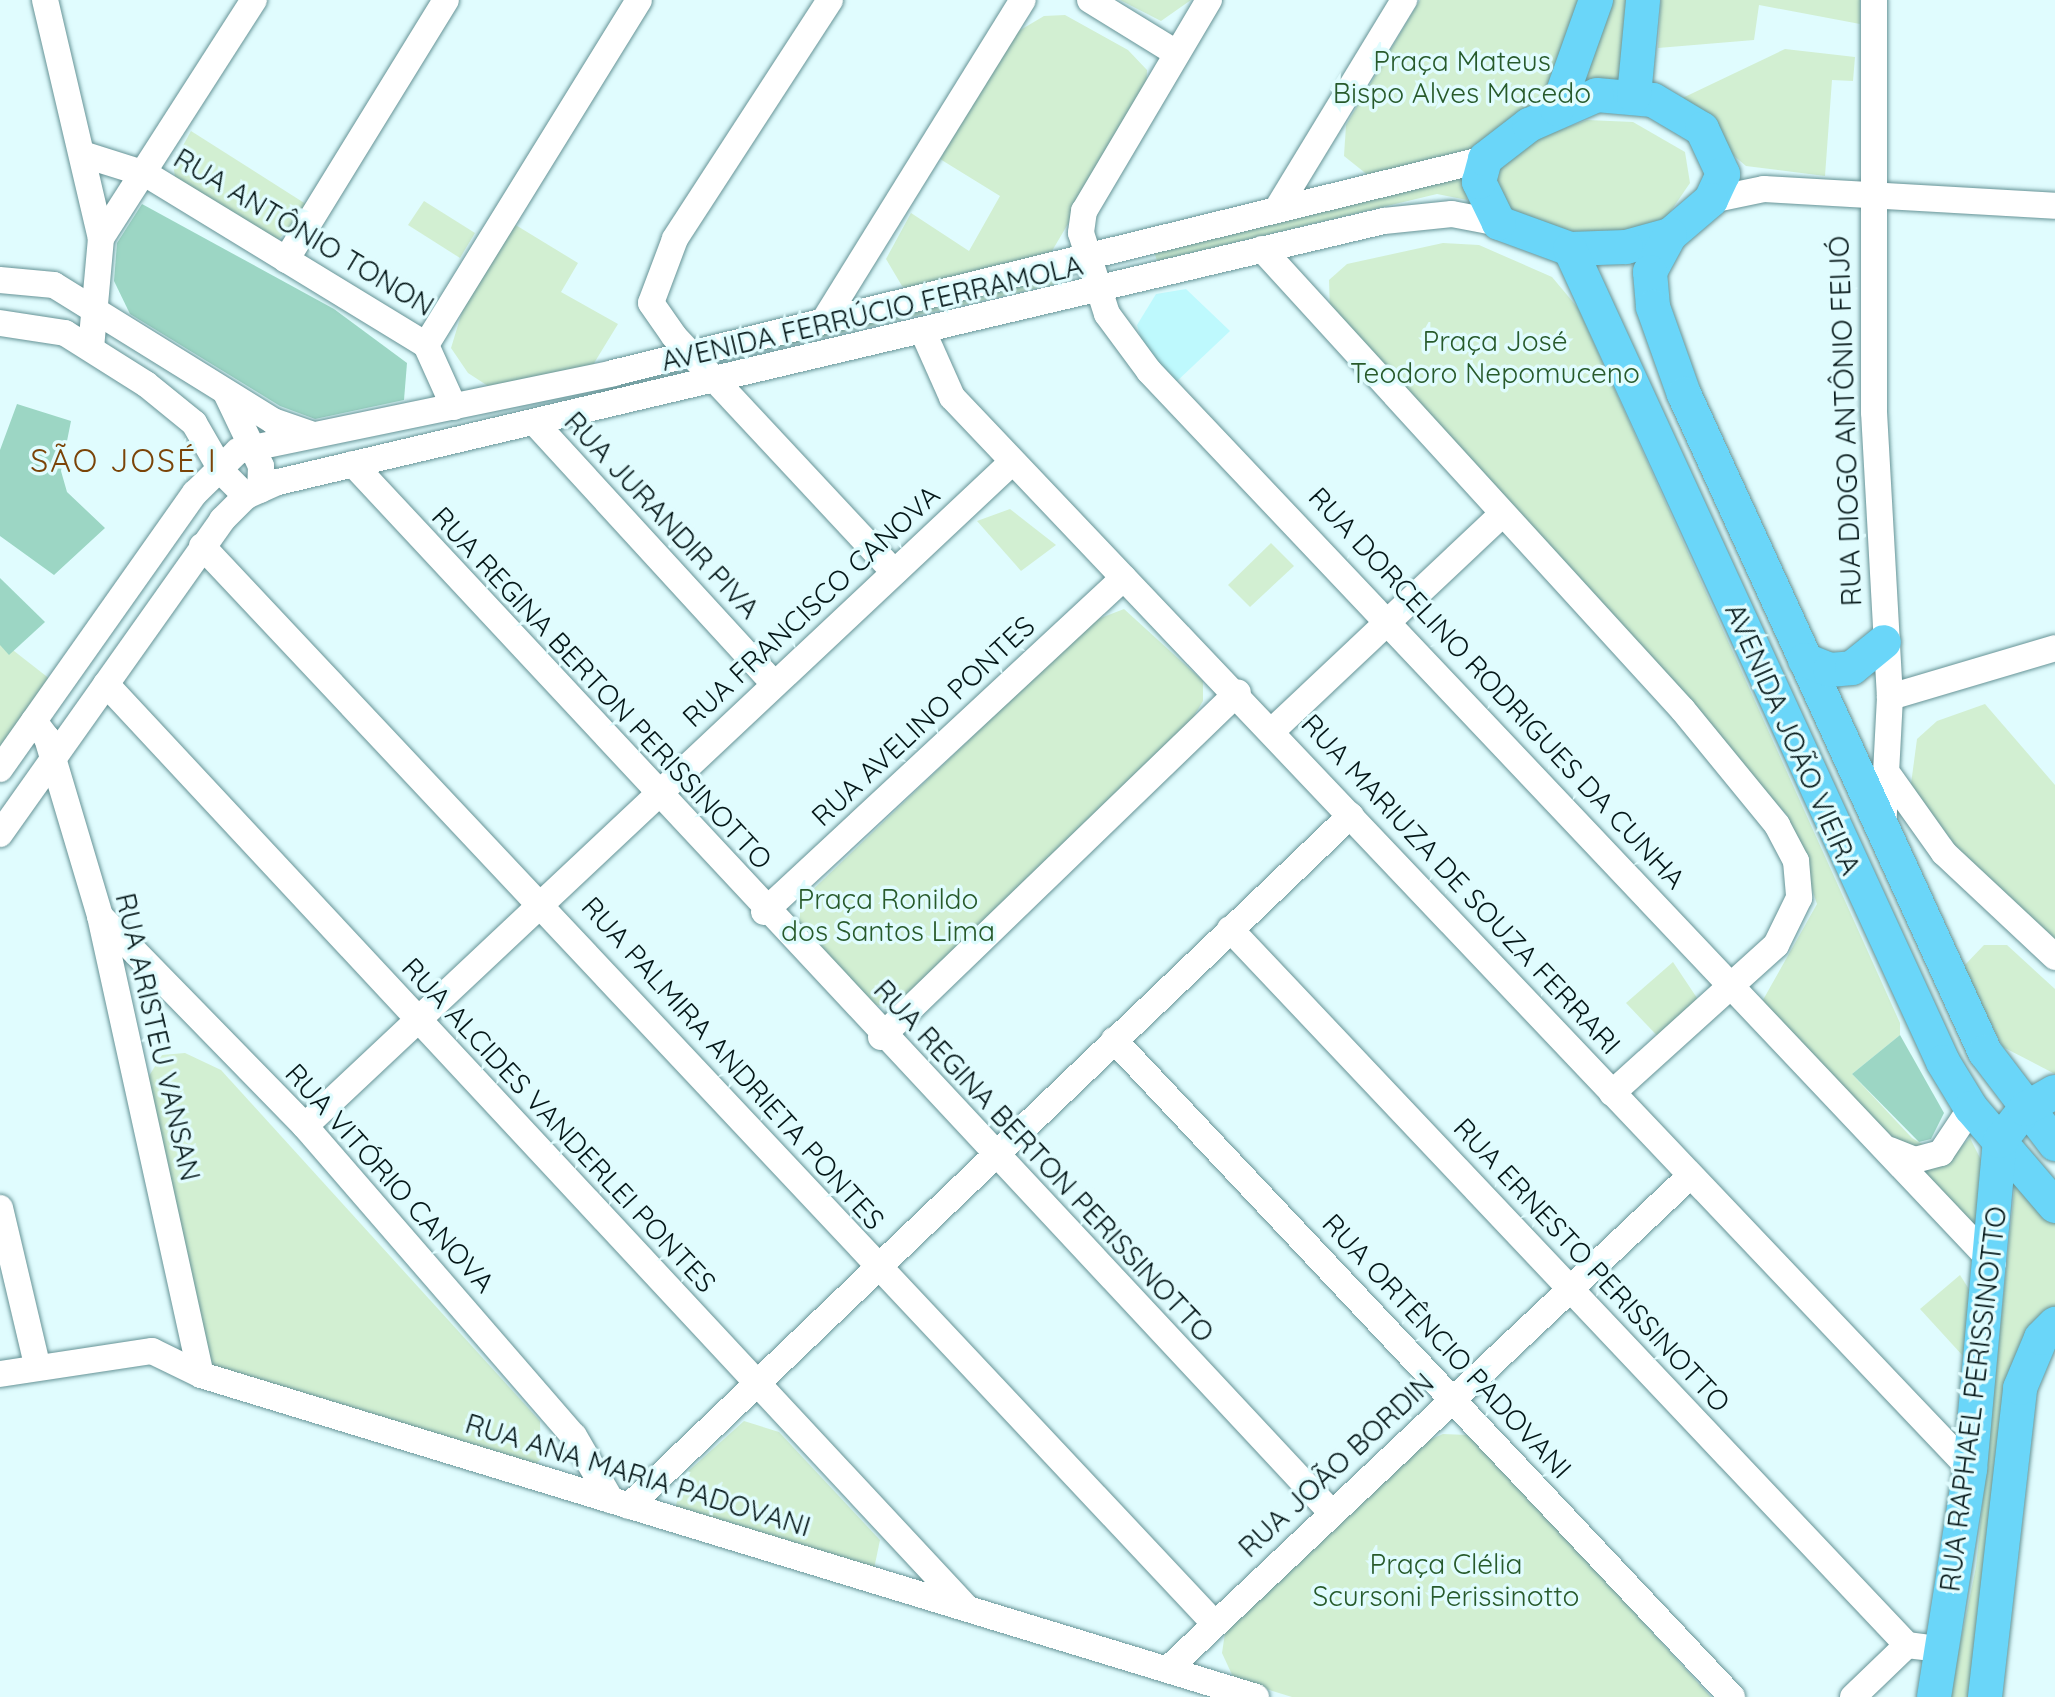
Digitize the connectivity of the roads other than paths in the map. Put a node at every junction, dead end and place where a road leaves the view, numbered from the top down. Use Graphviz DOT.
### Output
graph roads {
  1 [pos="254,0"];
  2 [pos="446,0"];
  3 [pos="639,0"];
  4 [pos="1023,0"];
  5 [pos="1090,0"];
  6 [pos="1209,0"];
  7 [pos="1404,0"];
  8 [pos="1596,0"];
  9 [pos="1643,0"];
  10 [pos="1874,0"];
  11 [pos="823,3"];
  12 [pos="51,6"];
  13 [pos="1176,53"];
  14 [pos="1634,96"];
  15 [pos="1557,109"];
  16 [pos="1716,151"];
  17 [pos="82,154"];
  18 [pos="1485,159"];
  19 [pos="146,174"];
  20 [pos="1764,189"];
  21 [pos="1711,200"];
  22 [pos="1872,200"];
  23 [pos="2055,206"];
  24 [pos="1277,209"];
  25 [pos="1499,223"];
  26 [pos="1330,235"];
  27 [pos="1670,235"];
  28 [pos="101,238"];
  29 [pos="1262,249"];
  30 [pos="1570,249"];
  31 [pos="1087,256"];
  32 [pos="286,260"];
  33 [pos="0,280"];
  34 [pos="1098,293"];
  35 [pos="1306,295"];
  36 [pos="96,307"];
  37 [pos="825,319"];
  38 [pos="0,323"];
  39 [pos="924,334"];
  40 [pos="426,345"];
  41 [pos="91,348"];
  42 [pos="692,354"];
  43 [pos="720,382"];
  44 [pos="224,391"];
  45 [pos="454,407"];
  46 [pos="536,424"];
  47 [pos="316,436"];
  48 [pos="252,446"];
  49 [pos="1012,462"];
  50 [pos="353,464"];
  51 [pos="219,465"];
  52 [pos="253,493"];
  53 [pos="1501,515"];
  54 [pos="202,546"];
  55 [pos="894,572"];
  56 [pos="1124,578"];
  57 [pos="1389,620"];
  58 [pos="1884,642"];
  59 [pos="2055,648"];
  60 [pos="1805,660"];
  61 [pos="106,684"];
  62 [pos="774,684"];
  63 [pos="1238,692"];
  64 [pos="1890,697"];
  65 [pos="34,721"];
  66 [pos="1273,730"];
  67 [pos="53,762"];
  68 [pos="0,769"];
  69 [pos="1890,777"];
  70 [pos="656,795"];
  71 [pos="1351,815"];
  72 [pos="0,834"];
  73 [pos="1882,839"];
  74 [pos="542,902"];
  75 [pos="764,912"];
  76 [pos="100,916"];
  77 [pos="1230,929"];
  78 [pos="2055,957"];
  79 [pos="1734,984"];
  80 [pos="418,1020"];
  81 [pos="881,1037"];
  82 [pos="1114,1040"];
  83 [pos="1985,1052"];
  84 [pos="2055,1090"];
  85 [pos="1612,1093"];
  86 [pos="1971,1108"];
  87 [pos="2025,1109"];
  88 [pos="305,1126"];
  89 [pos="2000,1141"];
  90 [pos="2055,1144"];
  91 [pos="1887,1148"];
  92 [pos="994,1156"];
  93 [pos="1689,1177"];
  94 [pos="2055,1206"];
  95 [pos="0,1208"];
  96 [pos="1993,1263"];
  97 [pos="877,1268"];
  98 [pos="1571,1287"];
  99 [pos="2055,1324"];
  100 [pos="37,1365"];
  101 [pos="0,1374"];
  102 [pos="201,1375"];
  103 [pos="754,1386"];
  104 [pos="1453,1399"];
  105 [pos="1970,1469"];
  106 [pos="620,1503"];
  107 [pos="1332,1513"];
  108 [pos="966,1607"];
  109 [pos="1215,1624"];
  110 [pos="1907,1645"];
  111 [pos="1942,1650"];
  112 [pos="1168,1669"];
  113 [pos="1256,1697"];
  114 [pos="1732,1697"];
  115 [pos="1853,1697"];
  116 [pos="1934,1697"];
  117 [pos="1985,1697"];
  1 -- 19 [label="street"];
  2 -- 32 [label="street"];
  3 -- 40 [label="street"];
  4 -- 37 [label="street"];
  5 -- 13 [label="street"];
  6 -- 13 [label="street, RUA DORCELINO RODRIGUES DA CUNHA"];
  7 -- 24 [label="street"];
  8 -- 15 [label="main road"];
  9 -- 14 [label="main road"];
  10 -- 22 [label="street, RUA DIOGO ANTÔNIO FEIJÓ"];
  11 -- 42 [label="street"];
  12 -- 17 [label="street"];
  13 -- 31 [label="street, RUA DORCELINO RODRIGUES DA CUNHA"];
  14 -- 15 [label="main road"];
  14 -- 16 [label="main road"];
  15 -- 18 [label="main road"];
  16 -- 20 [label="street"];
  16 -- 21 [label="main road"];
  17 -- 19 [label="street, RUA ANTÔNIO TONON"];
  17 -- 28 [label="street"];
  18 -- 24 [label="street, AVENIDA FERRÚCIO FERRAMOLA"];
  18 -- 25 [label="main road"];
  19 -- 28 [label="street"];
  19 -- 32 [label="street, RUA ANTÔNIO TONON"];
  20 -- 21 [label="street"];
  20 -- 22 [label="street"];
  21 -- 27 [label="main road, AVENIDA JOÃO VIEIRA"];
  22 -- 23 [label="street"];
  22 -- 58 [label="street, RUA DIOGO ANTÔNIO FEIJÓ"];
  24 -- 31 [label="street, AVENIDA FERRÚCIO FERRAMOLA"];
  25 -- 26 [label="street, AVENIDA FERRÚCIO FERRAMOLA"];
  25 -- 30 [label="main road, AVENIDA JOÃO VIEIRA"];
  26 -- 29 [label="street, AVENIDA FERRÚCIO FERRAMOLA"];
  26 -- 35 [label="street"];
  27 -- 30 [label="main road, AVENIDA JOÃO VIEIRA"];
  27 -- 60 [label="main road, AVENIDA JOÃO VIEIRA"];
  28 -- 36 [label="street"];
  29 -- 34 [label="street, AVENIDA FERRÚCIO FERRAMOLA"];
  29 -- 35 [label="street"];
  30 -- 86 [label="main road, AVENIDA JOÃO VIEIRA"];
  31 -- 34 [label="street, RUA DORCELINO RODRIGUES DA CUNHA"];
  31 -- 37 [label="street, AVENIDA FERRÚCIO FERRAMOLA"];
  32 -- 40 [label="street, RUA ANTÔNIO TONON"];
  33 -- 36 [label="street"];
  34 -- 39 [label="street, AVENIDA FERRÚCIO FERRAMOLA"];
  34 -- 57 [label="street, RUA DORCELINO RODRIGUES DA CUNHA"];
  35 -- 53 [label="street"];
  36 -- 41 [label="street"];
  36 -- 44 [label="street"];
  37 -- 42 [label="street, AVENIDA FERRÚCIO FERRAMOLA"];
  38 -- 41 [label="street"];
  39 -- 43 [label="street, AVENIDA FERRÚCIO FERRAMOLA"];
  39 -- 49 [label="street, RUA MARIUZA DE SOUZA FERRARI"];
  40 -- 45 [label="street, RUA ANTÔNIO TONON"];
  41 -- 51 [label="street"];
  42 -- 43 [label="street"];
  42 -- 45 [label="street, AVENIDA FERRÚCIO FERRAMOLA"];
  43 -- 46 [label="street, AVENIDA FERRÚCIO FERRAMOLA"];
  43 -- 55 [label="street"];
  44 -- 47 [label="street"];
  44 -- 48 [label="street"];
  45 -- 47 [label="street, AVENIDA FERRÚCIO FERRAMOLA"];
  46 -- 50 [label="street, AVENIDA FERRÚCIO FERRAMOLA"];
  46 -- 62 [label="street, RUA JURANDIR PIVA"];
  47 -- 48 [label="street, AVENIDA FERRÚCIO FERRAMOLA"];
  48 -- 51 [label="street"];
  48 -- 52 [label="street"];
  49 -- 55 [label="street, RUA FRANCISCO CANOVA"];
  49 -- 56 [label="street, RUA MARIUZA DE SOUZA FERRARI"];
  50 -- 52 [label="street, AVENIDA FERRÚCIO FERRAMOLA"];
  50 -- 70 [label="street, RUA REGINA BERTON PERISSINOTTO"];
  51 -- 52 [label="street"];
  51 -- 65 [label="street"];
  52 -- 54 [label="street"];
  53 -- 57 [label="street"];
  53 -- 79 [label="street"];
  54 -- 61 [label="street"];
  54 -- 74 [label="street, RUA PALMIRA ANDRIETA PONTES"];
  55 -- 62 [label="street, RUA FRANCISCO CANOVA"];
  56 -- 63 [label="street, RUA MARIUZA DE SOUZA FERRARI"];
  56 -- 75 [label="street, RUA AVELINO PONTES"];
  57 -- 66 [label="street"];
  57 -- 79 [label="street, RUA DORCELINO RODRIGUES DA CUNHA"];
  58 -- 60 [label="main road"];
  58 -- 64 [label="street, RUA DIOGO ANTÔNIO FEIJÓ"];
  59 -- 64 [label="street"];
  60 -- 73 [label="main road, AVENIDA JOÃO VIEIRA"];
  61 -- 67 [label="street"];
  61 -- 80 [label="street, RUA ALCIDES VANDERLEI PONTES"];
  62 -- 70 [label="street, RUA FRANCISCO CANOVA"];
  63 -- 66 [label="street, RUA MARIUZA DE SOUZA FERRARI"];
  63 -- 81 [label="street"];
  64 -- 69 [label="street, RUA DIOGO ANTÔNIO FEIJÓ"];
  65 -- 67 [label="street, RUA ARISTEU VANSAN"];
  65 -- 68 [label="street"];
  66 -- 71 [label="street, RUA MARIUZA DE SOUZA FERRARI"];
  67 -- 72 [label="street"];
  67 -- 76 [label="street, RUA ARISTEU VANSAN"];
  69 -- 73 [label="street, RUA DIOGO ANTÔNIO FEIJÓ"];
  69 -- 78 [label="street"];
  70 -- 74 [label="street, RUA FRANCISCO CANOVA"];
  70 -- 75 [label="street, RUA REGINA BERTON PERISSINOTTO"];
  71 -- 77 [label="street"];
  71 -- 85 [label="street, RUA MARIUZA DE SOUZA FERRARI"];
  73 -- 83 [label="main road, AVENIDA JOÃO VIEIRA"];
  74 -- 80 [label="street, RUA FRANCISCO CANOVA"];
  74 -- 97 [label="street, RUA PALMIRA ANDRIETA PONTES"];
  75 -- 81 [label="street, RUA REGINA BERTON PERISSINOTTO"];
  76 -- 88 [label="street, RUA VITÓRIO CANOVA"];
  76 -- 102 [label="street, RUA ARISTEU VANSAN"];
  77 -- 82 [label="street"];
  77 -- 98 [label="street, RUA ERNESTO PERISSINOTTO"];
  79 -- 85 [label="street"];
  79 -- 91 [label="street, RUA DORCELINO RODRIGUES DA CUNHA"];
  80 -- 88 [label="street, RUA FRANCISCO CANOVA"];
  80 -- 103 [label="street, RUA ALCIDES VANDERLEI PONTES"];
  81 -- 92 [label="street, RUA REGINA BERTON PERISSINOTTO"];
  82 -- 92 [label="street"];
  82 -- 104 [label="street, RUA ORTÊNCIO PADOVANI"];
  83 -- 84 [label="main road"];
  83 -- 87 [label="main road, AVENIDA JOÃO VIEIRA"];
  84 -- 87 [label="main road"];
  85 -- 93 [label="street, RUA MARIUZA DE SOUZA FERRARI"];
  86 -- 89 [label="main road, AVENIDA JOÃO VIEIRA"];
  86 -- 91 [label="street"];
  87 -- 89 [label="main road"];
  87 -- 90 [label="main road, AVENIDA JOÃO VIEIRA"];
  88 -- 106 [label="street, RUA VITÓRIO CANOVA"];
  89 -- 94 [label="main road, AVENIDA JOÃO VIEIRA"];
  89 -- 96 [label="main road, RUA RAPHAEL PERISSINOTTO"];
  91 -- 96 [label="street, RUA DORCELINO RODRIGUES DA CUNHA"];
  92 -- 97 [label="street"];
  92 -- 107 [label="street, RUA REGINA BERTON PERISSINOTTO"];
  93 -- 98 [label="street, RUA JOÃO BORDIN"];
  93 -- 105 [label="street, RUA MARIUZA DE SOUZA FERRARI"];
  95 -- 100 [label="street"];
  96 -- 105 [label="main road, RUA RAPHAEL PERISSINOTTO"];
  97 -- 103 [label="street"];
  97 -- 109 [label="street, RUA PALMIRA ANDRIETA PONTES"];
  98 -- 104 [label="street, RUA JOÃO BORDIN"];
  98 -- 110 [label="street, RUA ERNESTO PERISSINOTTO"];
  99 -- 117 [label="main road, RUA RAPHAEL PERISSINOTTO"];
  100 -- 101 [label="street, RUA ANA MARIA PADOVANI"];
  100 -- 102 [label="street, RUA ANA MARIA PADOVANI"];
  102 -- 106 [label="street, RUA ANA MARIA PADOVANI"];
  103 -- 106 [label="street"];
  103 -- 108 [label="street, RUA ALCIDES VANDERLEI PONTES"];
  104 -- 107 [label="street, RUA JOÃO BORDIN"];
  104 -- 114 [label="street, RUA ORTÊNCIO PADOVANI"];
  105 -- 111 [label="main road, RUA RAPHAEL PERISSINOTTO"];
  106 -- 108 [label="street, RUA ANA MARIA PADOVANI"];
  107 -- 109 [label="street, RUA JOÃO BORDIN"];
  108 -- 112 [label="street, RUA ANA MARIA PADOVANI"];
  109 -- 112 [label="street, RUA JOÃO BORDIN"];
  110 -- 111 [label="street"];
  110 -- 115 [label="street"];
  111 -- 116 [label="main road, RUA RAPHAEL PERISSINOTTO"];
  112 -- 113 [label="street, RUA ANA MARIA PADOVANI"];
}
